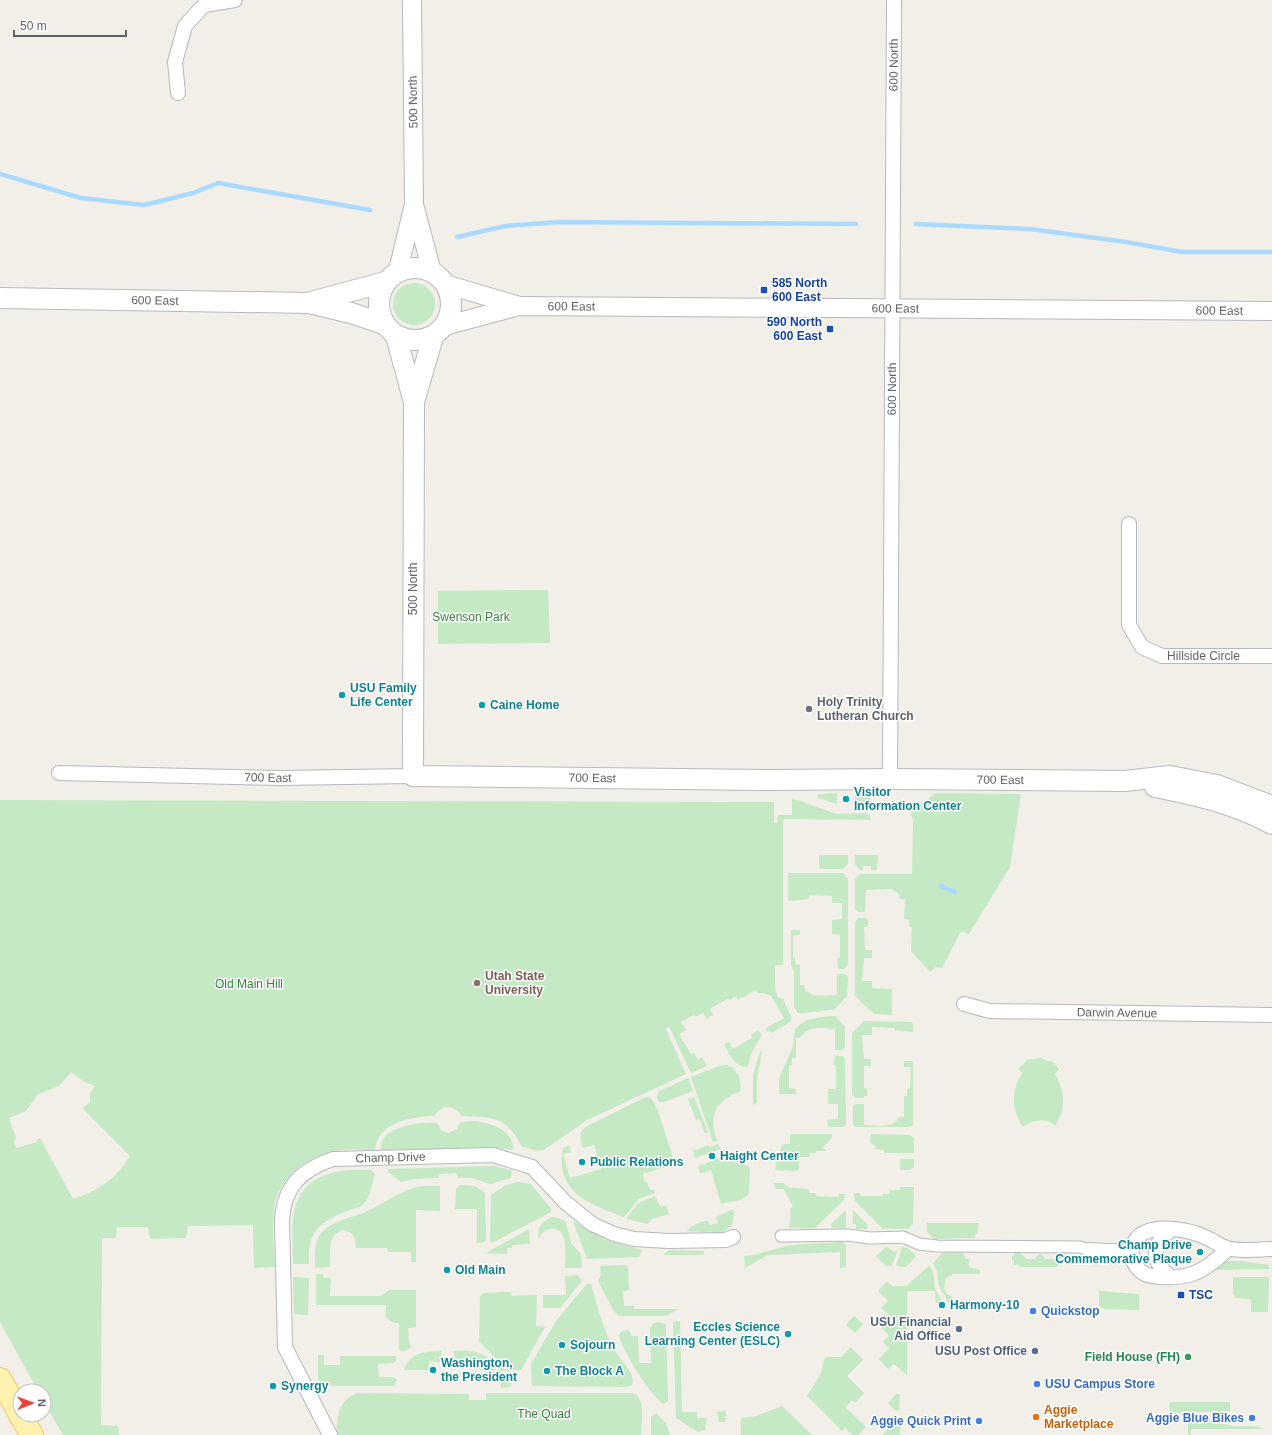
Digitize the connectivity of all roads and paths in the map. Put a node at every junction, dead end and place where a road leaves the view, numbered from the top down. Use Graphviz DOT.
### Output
graph roads {
  1 [pos="235,0"];
  2 [pos="412,0"];
  3 [pos="894,0"];
  4 [pos="178,93"];
  5 [pos="414,204"];
  6 [pos="392,277"];
  7 [pos="439,278"];
  8 [pos="0,298"];
  9 [pos="309,303"];
  10 [pos="518,306"];
  11 [pos="892,308"];
  12 [pos="1272,311"];
  13 [pos="390,330"];
  14 [pos="438,331"];
  15 [pos="414,402"];
  16 [pos="1129,524"];
  17 [pos="1272,656"];
  18 [pos="59,773"];
  19 [pos="412,776"];
  20 [pos="890,779"];
  21 [pos="1125,781"];
  22 [pos="1272,806"];
  23 [pos="1272,824"];
  24 [pos="964,1004"];
  25 [pos="1272,1015"];
  26 [pos="1172,1230"];
  27 [pos="781,1236"];
  28 [pos="733,1237"];
  29 [pos="1228,1249"];
  30 [pos="1272,1249"];
  31 [pos="1089,1250"];
  32 [pos="1131,1252"];
  33 [pos="1171,1276"];
  34 [pos="0,1379"];
  35 [pos="12,1401"];
  36 [pos="25,1423"];
  37 [pos="32,1435"];
  38 [pos="330,1435"];
  1 -- 4 [label="street"];
  2 -- 5 [label="street, 500 North"];
  3 -- 11 [label="street, 600 North"];
  5 -- 6 [label="street, 500 North"];
  5 -- 7 [label="street, 500 North"];
  6 -- 7 [label="main road"];
  6 -- 9 [label="main road, 600 East"];
  6 -- 13 [label="main road"];
  7 -- 10 [label="street, 600 East"];
  7 -- 14 [label="main road"];
  8 -- 9 [label="main road, 600 East"];
  9 -- 13 [label="main road, 600 East"];
  10 -- 11 [label="street, 600 East"];
  10 -- 14 [label="street, 600 East"];
  11 -- 12 [label="street, 600 East"];
  11 -- 20 [label="street, 600 North"];
  13 -- 14 [label="main road"];
  13 -- 15 [label="main road, 500 North"];
  14 -- 15 [label="main road, 500 North"];
  15 -- 19 [label="main road, 500 North"];
  16 -- 17 [label="street, Hillside Circle"];
  18 -- 19 [label="street, 700 East"];
  19 -- 20 [label="main road, 700 East"];
  20 -- 21 [label="main road, 700 East"];
  21 -- 22 [label="main road, 700 East"];
  21 -- 23 [label="main road, 700 East"];
  24 -- 25 [label="street, Darwin Avenue"];
  26 -- 29 [label="street"];
  26 -- 32 [label="street"];
  26 -- 33 [label="street"];
  27 -- 31 [label="street"];
  28 -- 38 [label="street, Champ Drive"];
  29 -- 30 [label="street"];
  29 -- 33 [label="street"];
  31 -- 32 [label="street"];
  32 -- 33 [label="street"];
  34 -- 35 [label="main road"];
  36 -- 37 [label="main road"];
}
